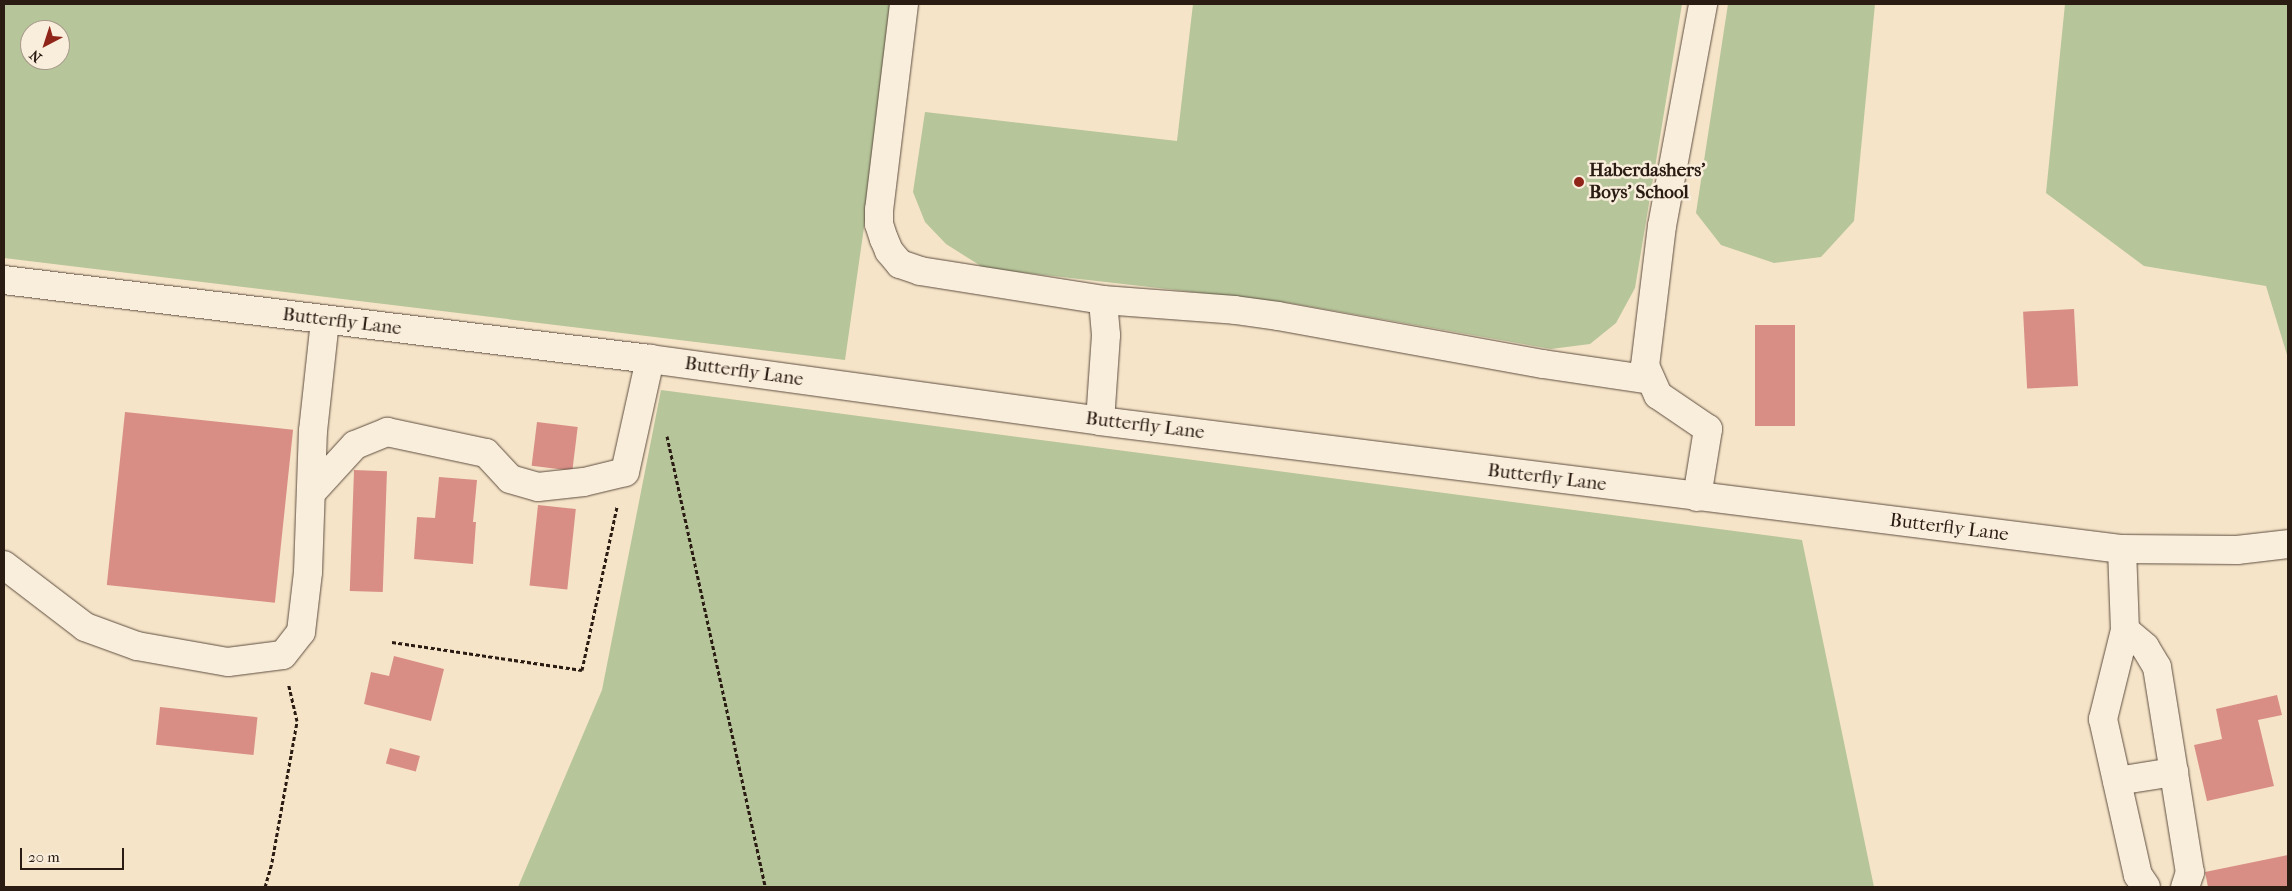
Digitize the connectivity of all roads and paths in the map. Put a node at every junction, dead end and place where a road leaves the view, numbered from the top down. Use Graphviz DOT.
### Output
graph roads {
  1 [pos="904,4"];
  2 [pos="1703,4"];
  3 [pos="4,280"];
  4 [pos="1103,300"];
  5 [pos="325,320"];
  6 [pos="650,360"];
  7 [pos="1651,380"];
  8 [pos="1100,421"];
  9 [pos="665,427"];
  10 [pos="625,472"];
  11 [pos="311,493"];
  12 [pos="1697,497"];
  13 [pos="2288,544"];
  14 [pos="2122,549"];
  15 [pos="4,564"];
  16 [pos="2125,630"];
  17 [pos="392,642"];
  18 [pos="283,655"];
  19 [pos="2174,772"];
  20 [pos="2117,781"];
  21 [pos="265,887"];
  22 [pos="765,887"];
  23 [pos="2146,887"];
  24 [pos="2185,887"];
  1 -- 4 [label="street"];
  2 -- 7 [label="street"];
  3 -- 5 [label="street, Butterfly Lane"];
  4 -- 7 [label="street"];
  4 -- 8 [label="street"];
  5 -- 6 [label="street, Butterfly Lane"];
  5 -- 11 [label="street"];
  6 -- 8 [label="street, Butterfly Lane"];
  6 -- 10 [label="street"];
  7 -- 12 [label="street"];
  8 -- 12 [label="street, Butterfly Lane"];
  9 -- 22 [label="path"];
  10 -- 11 [label="street"];
  10 -- 17 [label="path"];
  11 -- 18 [label="street"];
  12 -- 14 [label="street, Butterfly Lane"];
  13 -- 14 [label="street, Butterfly Lane"];
  14 -- 16 [label="street"];
  15 -- 18 [label="street"];
  16 -- 19 [label="street"];
  16 -- 20 [label="street"];
  18 -- 21 [label="path"];
  19 -- 20 [label="street"];
  19 -- 24 [label="street"];
  20 -- 23 [label="street"];
}
